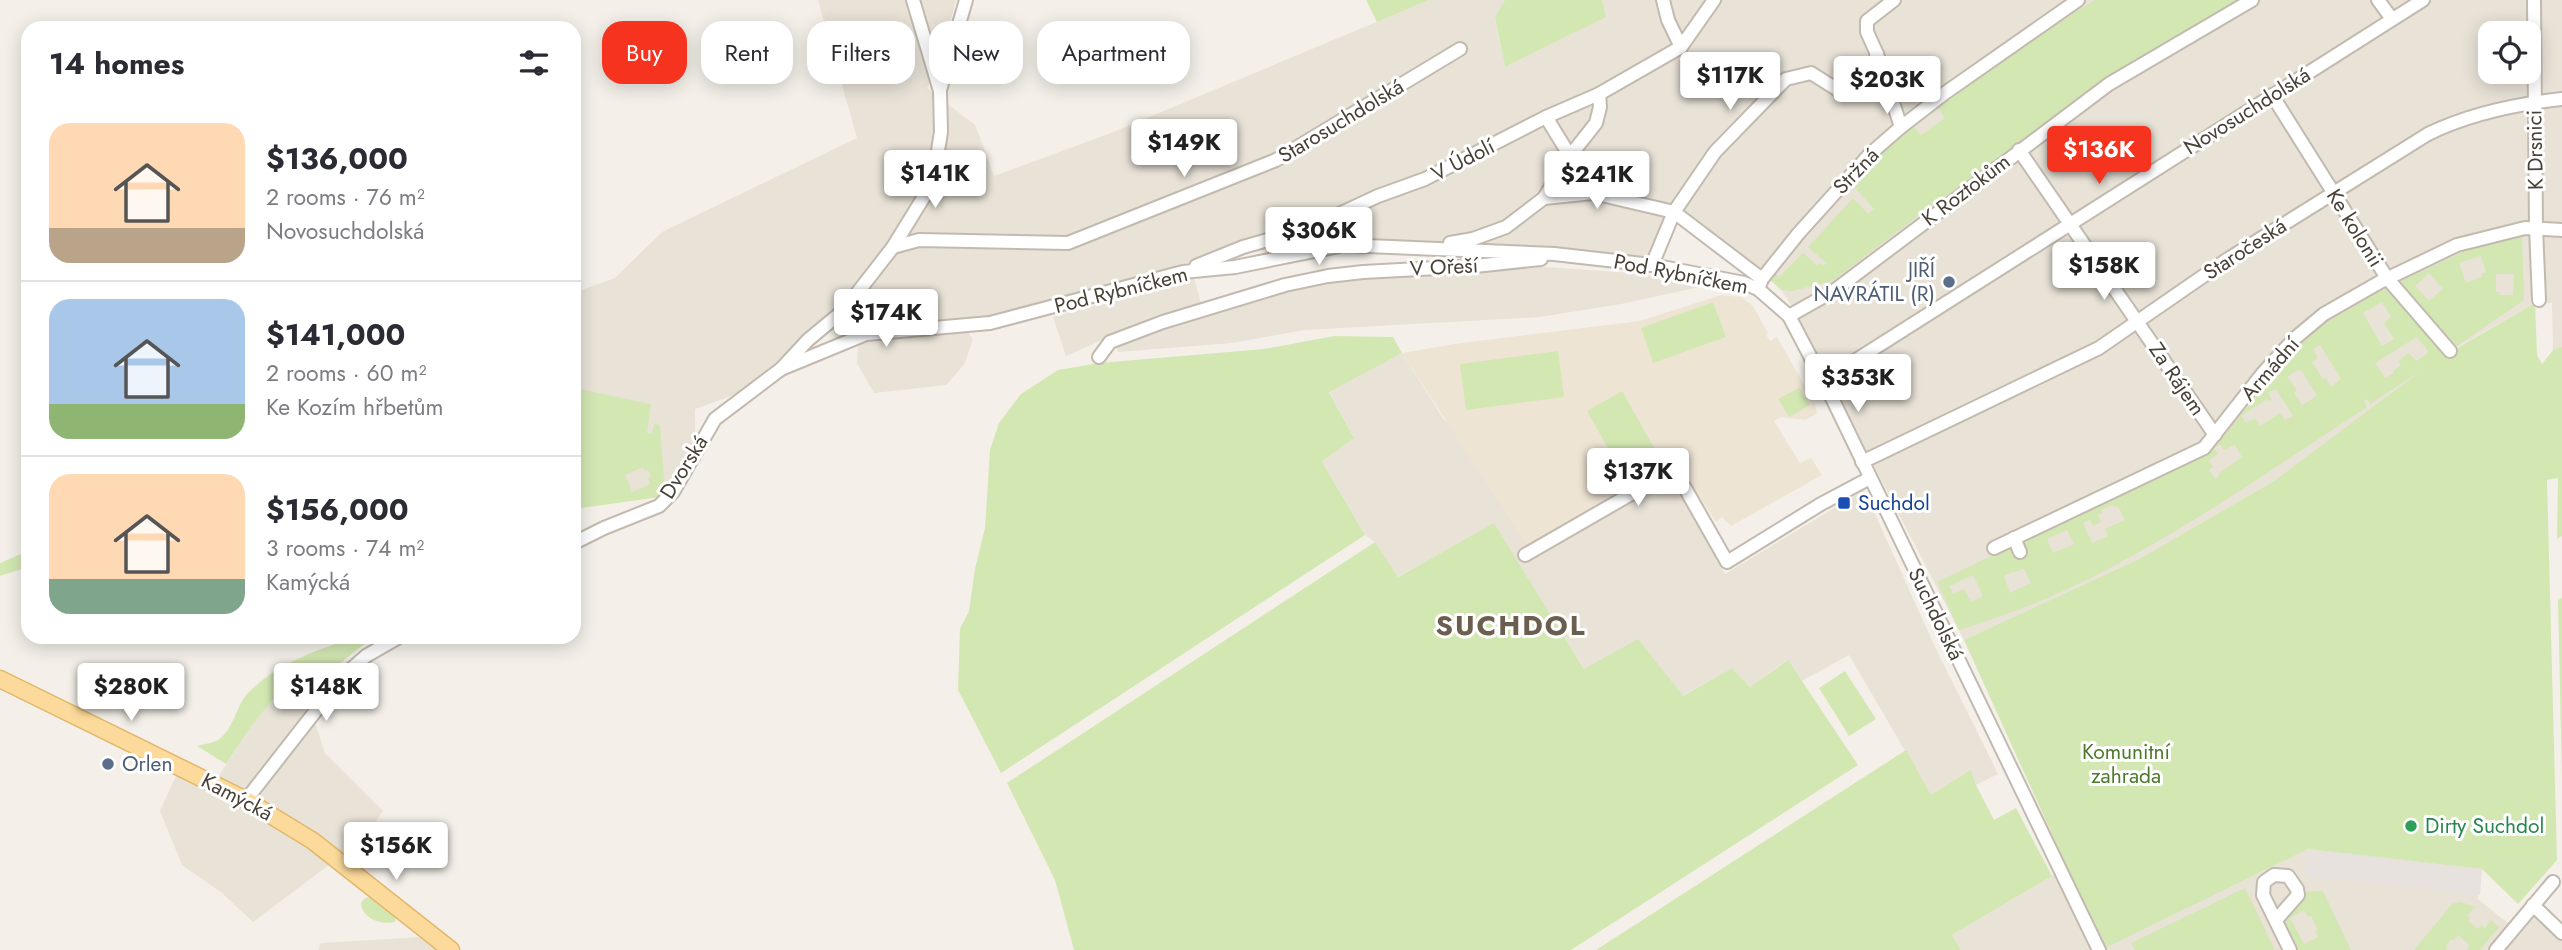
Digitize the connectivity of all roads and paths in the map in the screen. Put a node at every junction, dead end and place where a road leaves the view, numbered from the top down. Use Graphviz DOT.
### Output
graph roads {
  1 [pos="913,0"];
  2 [pos="966,0"];
  3 [pos="1663,0"];
  4 [pos="1714,0"];
  5 [pos="1894,0"];
  6 [pos="2078,0"];
  7 [pos="2252,0"];
  8 [pos="2378,0"];
  9 [pos="2423,0"];
  10 [pos="2534,0"];
  11 [pos="2392,19"];
  12 [pos="1681,47"];
  13 [pos="1461,49"];
  14 [pos="1877,54"];
  15 [pos="940,91"];
  16 [pos="1599,94"];
  17 [pos="2272,96"];
  18 [pos="2562,99"];
  19 [pos="2535,103"];
  20 [pos="1546,117"];
  21 [pos="1901,127"];
  22 [pos="2019,150"];
  23 [pos="1570,156"];
  24 [pos="2333,192"];
  25 [pos="1544,198"];
  26 [pos="1674,212"];
  27 [pos="2070,224"];
  28 [pos="2536,227"];
  29 [pos="2562,230"];
  30 [pos="893,247"];
  31 [pos="1429,247"];
  32 [pos="1554,254"];
  33 [pos="1652,265"];
  34 [pos="1183,272"];
  35 [pos="2387,278"];
  36 [pos="1760,284"];
  37 [pos="2539,300"];
  38 [pos="1789,316"];
  39 [pos="2139,322"];
  40 [pos="2450,351"];
  41 [pos="1099,357"];
  42 [pos="780,369"];
  43 [pos="1823,381"];
  44 [pos="2216,435"];
  45 [pos="1862,463"];
  46 [pos="1870,478"];
  47 [pos="2014,538"];
  48 [pos="581,540"];
  49 [pos="1994,548"];
  50 [pos="2020,552"];
  51 [pos="1525,555"];
  52 [pos="387,644"];
  53 [pos="0,679"];
  54 [pos="246,800"];
  55 [pos="2553,881"];
  56 [pos="2533,905"];
  57 [pos="2276,920"];
  58 [pos="2562,933"];
  59 [pos="2508,936"];
  60 [pos="451,950"];
  61 [pos="2099,950"];
  62 [pos="2290,950"];
  63 [pos="2496,950"];
  64 [pos="2509,950"];
  1 -- 15 [label="street"];
  2 -- 15 [label="street"];
  3 -- 12 [label="street"];
  4 -- 12 [label="street, V Údolí"];
  5 -- 14 [label="street"];
  6 -- 21 [label="street, Stržná"];
  7 -- 22 [label="street, K Roztokům"];
  8 -- 11 [label="street"];
  9 -- 11 [label="street, Novosuchdolská"];
  10 -- 19 [label="street, K Drsnici"];
  11 -- 17 [label="street, Novosuchdolská"];
  12 -- 16 [label="street, V Údolí"];
  13 -- 30 [label="street, Starosuchdolská"];
  14 -- 21 [label="street"];
  14 -- 26 [label="street"];
  15 -- 30 [label="street"];
  16 -- 20 [label="street, V Údolí"];
  16 -- 23 [label="street"];
  17 -- 24 [label="street, Ke kolonii"];
  17 -- 27 [label="street, Novosuchdolská"];
  18 -- 19 [label="street, Staročeská"];
  19 -- 24 [label="street, Staročeská"];
  19 -- 28 [label="street, K Drsnici"];
  20 -- 23 [label="street"];
  20 -- 34 [label="street, V Údolí"];
  21 -- 36 [label="street, Stržná"];
  22 -- 27 [label="street, Za Rájem"];
  22 -- 38 [label="street, K Roztokům"];
  23 -- 25 [label="street"];
  24 -- 35 [label="street, Ke kolonii"];
  24 -- 39 [label="street, Staročeská"];
  25 -- 26 [label="street"];
  25 -- 31 [label="street"];
  26 -- 33 [label="street"];
  26 -- 36 [label="street, Suchdolská"];
  27 -- 39 [label="street, Za Rájem"];
  27 -- 43 [label="street, Novosuchdolská"];
  28 -- 29 [label="street, Armádní"];
  28 -- 35 [label="street, Armádní"];
  28 -- 37 [label="street, K Drsnici"];
  30 -- 42 [label="street"];
  31 -- 32 [label="street, Pod Rybníčkem"];
  31 -- 34 [label="street, Pod Rybníčkem"];
  32 -- 33 [label="street, Pod Rybníčkem"];
  32 -- 41 [label="street, V Ořeší"];
  33 -- 36 [label="street, Pod Rybníčkem"];
  34 -- 42 [label="street, Pod Rybníčkem"];
  35 -- 40 [label="street, Ke kolonii"];
  35 -- 44 [label="street, Armádní"];
  36 -- 38 [label="street, Suchdolská"];
  38 -- 43 [label="street, Suchdolská"];
  39 -- 44 [label="street, Za Rájem"];
  39 -- 45 [label="street, Staročeská"];
  42 -- 48 [label="street, Dvorská"];
  43 -- 45 [label="street, Suchdolská"];
  44 -- 47 [label="street, Armádní"];
  45 -- 46 [label="street, Suchdolská"];
  46 -- 51 [label="street"];
  46 -- 61 [label="street, Suchdolská"];
  47 -- 49 [label="street, Armádní"];
  47 -- 50 [label="street"];
  52 -- 54 [label="street"];
  53 -- 54 [label="main road, Kamýcká"];
  54 -- 60 [label="main road, Kamýcká"];
  55 -- 56 [label="street"];
  56 -- 58 [label="street"];
  56 -- 59 [label="street"];
  57 -- 62 [label="street"];
  59 -- 63 [label="street"];
  59 -- 64 [label="street"];
}
